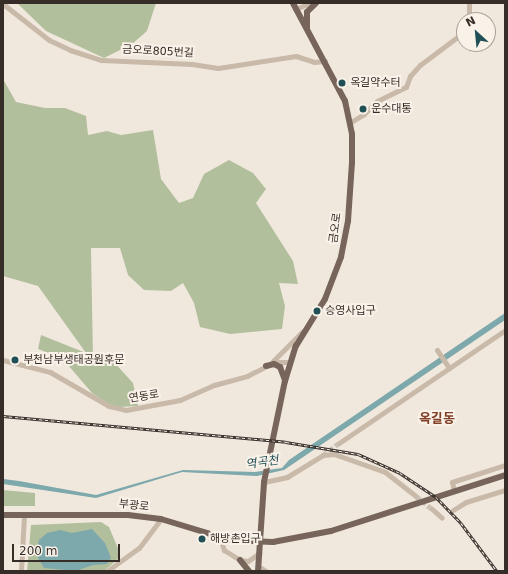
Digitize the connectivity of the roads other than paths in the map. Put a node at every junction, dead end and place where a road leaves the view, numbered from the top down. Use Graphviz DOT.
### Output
graph roads {
  1 [pos="311,3"];
  2 [pos="316,3"];
  3 [pos="3,4"];
  4 [pos="294,6"];
  5 [pos="308,30"];
  6 [pos="456,40"];
  7 [pos="325,61"];
  8 [pos="351,122"];
  9 [pos="311,323"];
  10 [pos="505,330"];
  11 [pos="437,350"];
  12 [pos="3,360"];
  13 [pos="290,362"];
  14 [pos="266,366"];
  15 [pos="448,368"];
  16 [pos="285,381"];
  17 [pos="339,443"];
  18 [pos="505,465"];
  19 [pos="505,475"];
  20 [pos="264,480"];
  21 [pos="505,490"];
  22 [pos="454,491"];
  23 [pos="416,496"];
  24 [pos="432,509"];
  25 [pos="453,510"];
  26 [pos="3,515"];
  27 [pos="24,515"];
  28 [pos="442,518"];
  29 [pos="162,519"];
  30 [pos="220,538"];
  31 [pos="259,543"];
  32 [pos="259,553"];
  33 [pos="240,560"];
  34 [pos="258,569"];
  35 [pos="21,571"];
  36 [pos="107,571"];
  37 [pos="249,571"];
  38 [pos="266,571"];
  1 -- 4 [label="street"];
  2 -- 5 [label="main road"];
  3 -- 7 [label="street, 금오로805번길"];
  4 -- 5 [label="main road, 금오로"];
  5 -- 7 [label="main road, 금오로"];
  6 -- 8 [label="street"];
  7 -- 8 [label="main road, 금오로"];
  8 -- 9 [label="main road, 금오로"];
  9 -- 13 [label="main road, 금오로"];
  9 -- 14 [label="street"];
  10 -- 15 [label="street"];
  11 -- 15 [label="street"];
  12 -- 14 [label="street, 연동로"];
  13 -- 14 [label="street, 연동로"];
  13 -- 16 [label="main road, 금오로"];
  14 -- 16 [label="main road"];
  15 -- 17 [label="street"];
  16 -- 20 [label="main road, 금오로"];
  18 -- 22 [label="street"];
  19 -- 22 [label="main road, 부광로"];
  20 -- 23 [label="street"];
  20 -- 31 [label="main road"];
  21 -- 25 [label="street"];
  22 -- 31 [label="main road, 부광로"];
  24 -- 28 [label="street"];
  26 -- 27 [label="main road, 부광로"];
  27 -- 29 [label="main road, 부광로"];
  27 -- 35 [label="street"];
  29 -- 30 [label="main road, 부광로"];
  29 -- 36 [label="street"];
  30 -- 31 [label="main road, 부광로"];
  30 -- 33 [label="street"];
  31 -- 32 [label="main road"];
  32 -- 33 [label="street"];
  32 -- 34 [label="main road"];
  33 -- 37 [label="main road"];
  34 -- 38 [label="street"];
}
